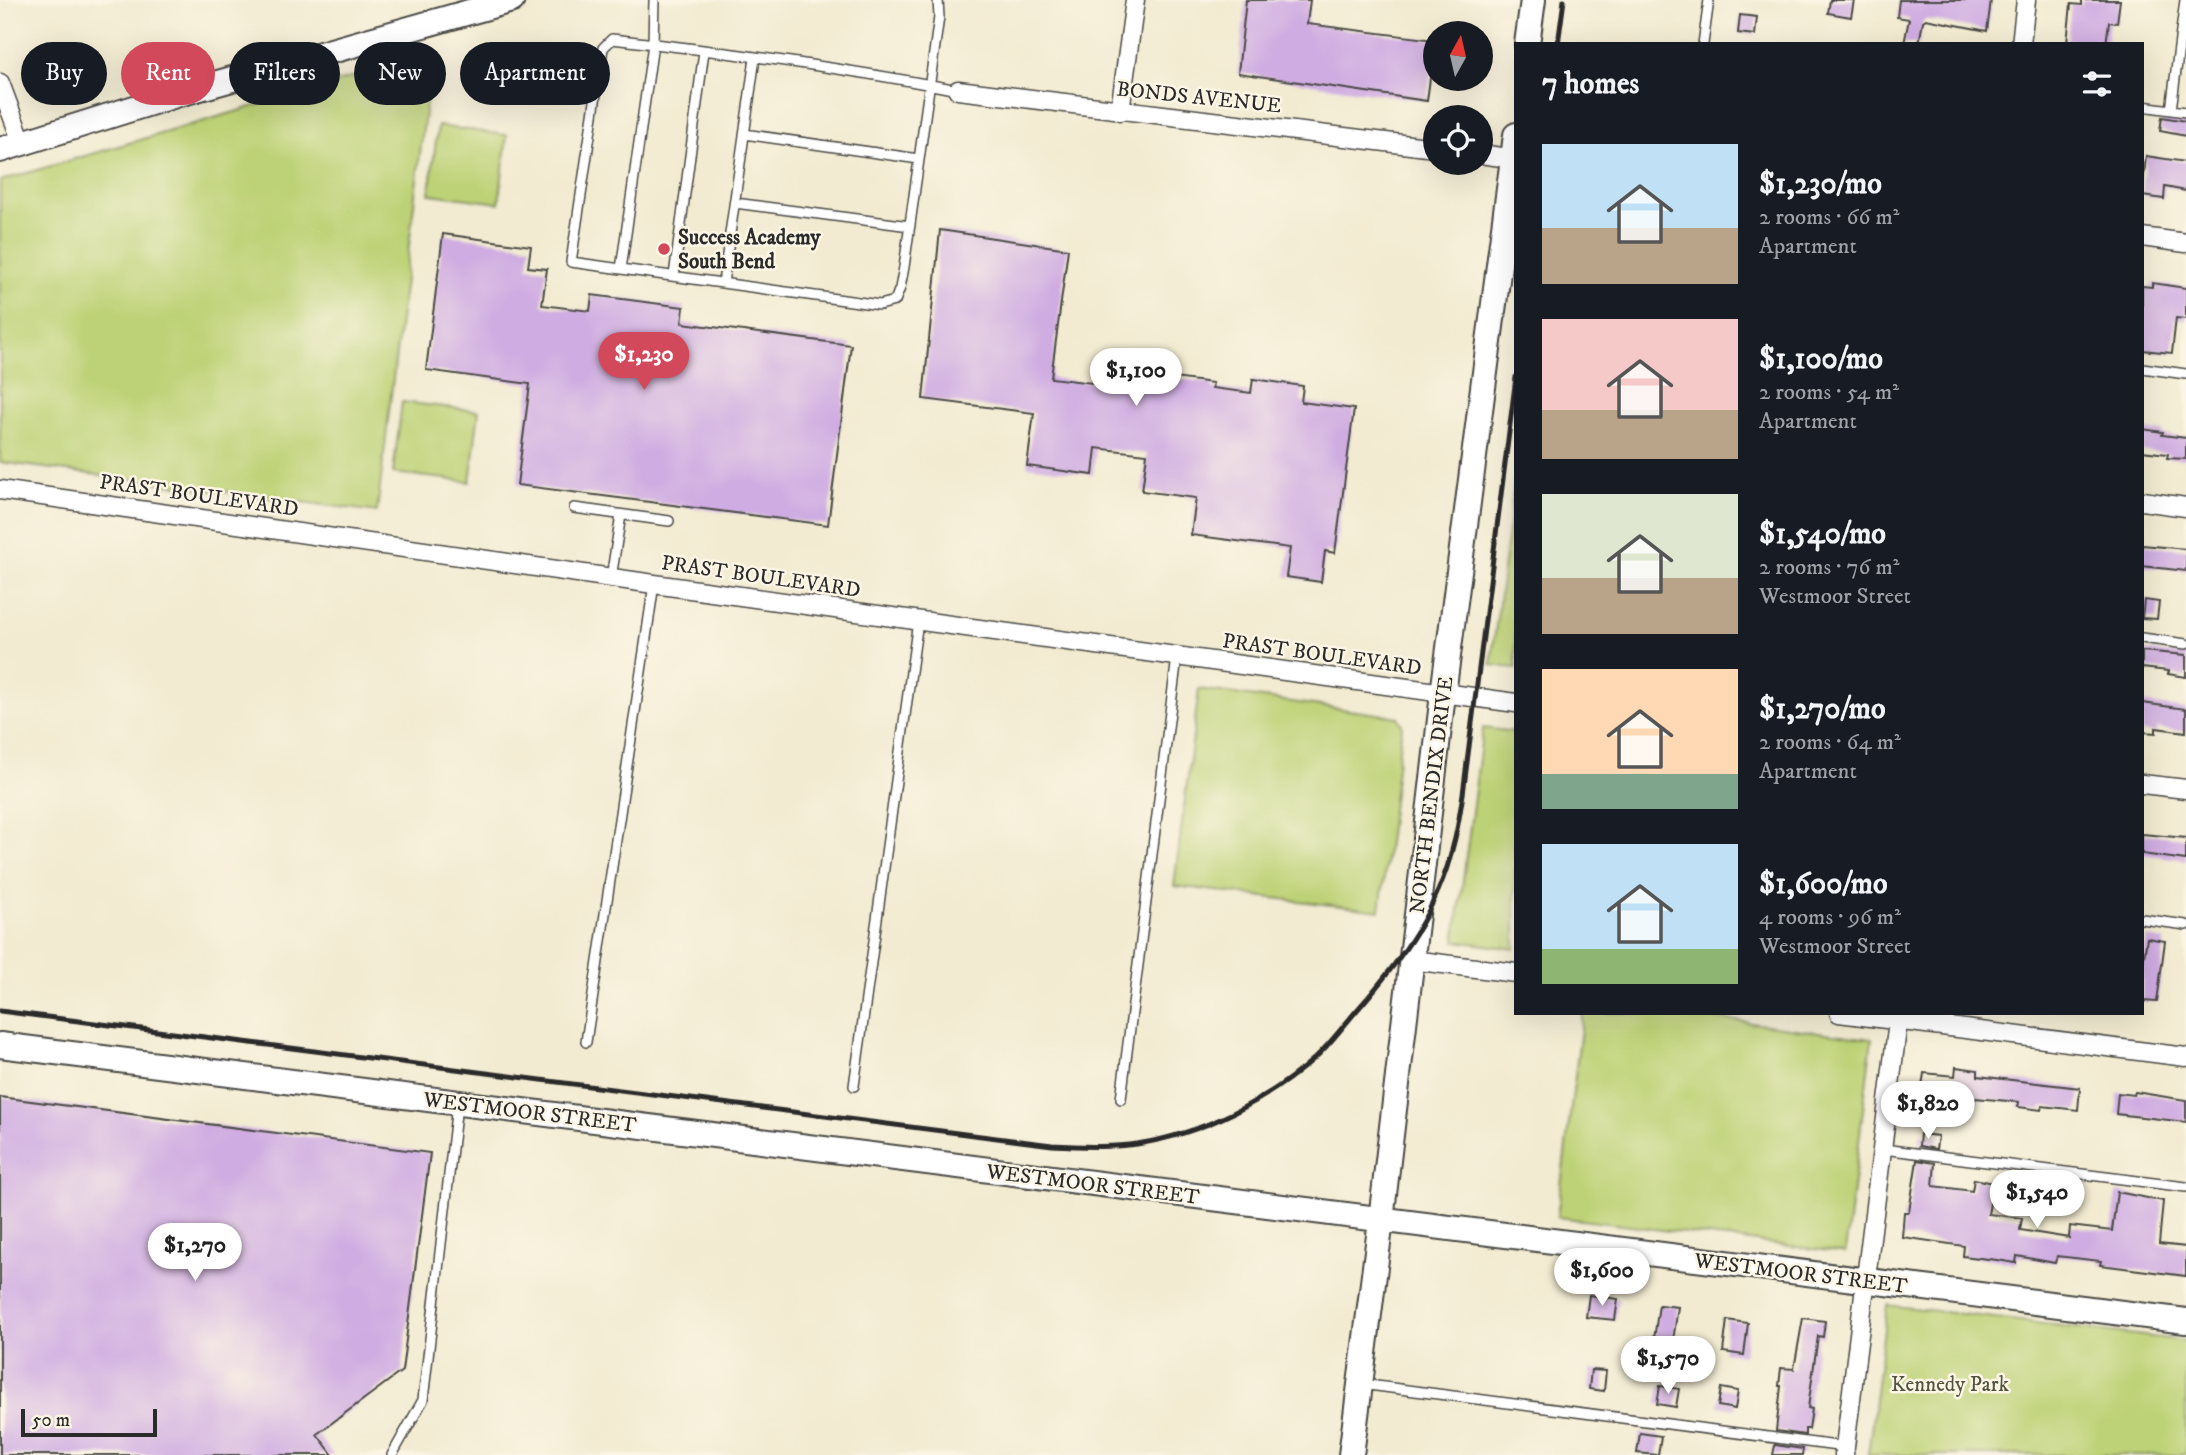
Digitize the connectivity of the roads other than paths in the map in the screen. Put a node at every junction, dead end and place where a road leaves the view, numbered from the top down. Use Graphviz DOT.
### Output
graph roads {
  1 [pos="512,0"];
  2 [pos="654,0"];
  3 [pos="938,0"];
  4 [pos="1135,0"];
  5 [pos="1533,0"];
  6 [pos="1709,0"];
  7 [pos="2026,0"];
  8 [pos="2185,0"];
  9 [pos="1527,42"];
  10 [pos="1703,42"];
  11 [pos="2021,42"];
  12 [pos="653,44"];
  13 [pos="704,51"];
  14 [pos="755,58"];
  15 [pos="0,83"];
  16 [pos="929,84"];
  17 [pos="958,90"];
  18 [pos="2144,106"];
  19 [pos="2171,110"];
  20 [pos="1120,111"];
  21 [pos="2186,112"];
  22 [pos="744,134"];
  23 [pos="11,146"];
  24 [pos="1423,147"];
  25 [pos="1514,150"];
  26 [pos="1493,153"];
  27 [pos="1514,158"];
  28 [pos="919,159"];
  29 [pos="735,203"];
  30 [pos="910,226"];
  31 [pos="2144,237"];
  32 [pos="2186,243"];
  33 [pos="621,269"];
  34 [pos="674,276"];
  35 [pos="723,283"];
  36 [pos="2144,368"];
  37 [pos="2186,374"];
  38 [pos="0,490"];
  39 [pos="2144,501"];
  40 [pos="2186,507"];
  41 [pos="574,508"];
  42 [pos="621,514"];
  43 [pos="669,521"];
  44 [pos="611,578"];
  45 [pos="654,584"];
  46 [pos="918,621"];
  47 [pos="2144,638"];
  48 [pos="2186,644"];
  49 [pos="1177,657"];
  50 [pos="1443,694"];
  51 [pos="1514,703"];
  52 [pos="2144,784"];
  53 [pos="2186,789"];
  54 [pos="2144,919"];
  55 [pos="2186,925"];
  56 [pos="1411,960"];
  57 [pos="1514,973"];
  58 [pos="1868,1015"];
  59 [pos="1898,1017"];
  60 [pos="586,1042"];
  61 [pos="0,1045"];
  62 [pos="2186,1057"];
  63 [pos="854,1086"];
  64 [pos="1121,1099"];
  65 [pos="457,1103"];
  66 [pos="1883,1149"];
  67 [pos="2186,1187"];
  68 [pos="1381,1220"];
  69 [pos="1866,1282"];
  70 [pos="2186,1321"];
  71 [pos="1360,1384"];
  72 [pos="1844,1451"];
  73 [pos="392,1455"];
  74 [pos="1351,1455"];
  1 -- 23 [label="street"];
  2 -- 12 [label="lane"];
  3 -- 16 [label="lane"];
  4 -- 20 [label="street"];
  5 -- 9 [label="street"];
  6 -- 10 [label="lane"];
  7 -- 11 [label="street"];
  8 -- 19 [label="lane"];
  12 -- 13 [label="lane"];
  12 -- 33 [label="lane"];
  12 -- 33 [label="lane"];
  13 -- 14 [label="lane"];
  13 -- 34 [label="lane"];
  14 -- 16 [label="lane"];
  14 -- 22 [label="lane"];
  15 -- 23 [label="street"];
  16 -- 17 [label="lane"];
  16 -- 28 [label="lane"];
  17 -- 20 [label="street, BONDS AVENUE"];
  18 -- 19 [label="lane"];
  19 -- 21 [label="lane"];
  20 -- 24 [label="street, BONDS AVENUE"];
  22 -- 28 [label="lane"];
  22 -- 29 [label="lane"];
  25 -- 26 [label="street"];
  27 -- 50 [label="street, NORTH BENDIX DRIVE"];
  28 -- 30 [label="lane"];
  29 -- 30 [label="lane"];
  29 -- 35 [label="lane"];
  30 -- 35 [label="lane"];
  31 -- 32 [label="street"];
  33 -- 34 [label="lane"];
  34 -- 35 [label="lane"];
  36 -- 37 [label="lane"];
  38 -- 44 [label="street, PRAST BOULEVARD"];
  39 -- 40 [label="street"];
  41 -- 42 [label="lane"];
  42 -- 43 [label="lane"];
  42 -- 44 [label="lane"];
  44 -- 45 [label="street, PRAST BOULEVARD"];
  45 -- 46 [label="street, PRAST BOULEVARD"];
  45 -- 60 [label="lane"];
  46 -- 49 [label="street, PRAST BOULEVARD"];
  46 -- 63 [label="lane"];
  47 -- 48 [label="lane"];
  49 -- 50 [label="street, PRAST BOULEVARD"];
  49 -- 64 [label="lane"];
  50 -- 51 [label="street, PRAST BOULEVARD"];
  50 -- 56 [label="street, NORTH BENDIX DRIVE"];
  52 -- 53 [label="street"];
  54 -- 55 [label="lane"];
  56 -- 57 [label="street"];
  56 -- 68 [label="street, NORTH BENDIX DRIVE"];
  58 -- 59 [label="street"];
  59 -- 62 [label="street"];
  59 -- 66 [label="street"];
  61 -- 65 [label="street, WESTMOOR STREET"];
  65 -- 68 [label="street, WESTMOOR STREET"];
  65 -- 73 [label="lane"];
  66 -- 67 [label="lane"];
  66 -- 69 [label="street"];
  68 -- 69 [label="street, WESTMOOR STREET"];
  68 -- 71 [label="street, NORTH BENDIX DRIVE"];
  69 -- 70 [label="street, WESTMOOR STREET"];
  69 -- 72 [label="street"];
  71 -- 72 [label="lane"];
  71 -- 74 [label="street, NORTH BENDIX DRIVE"];
}
